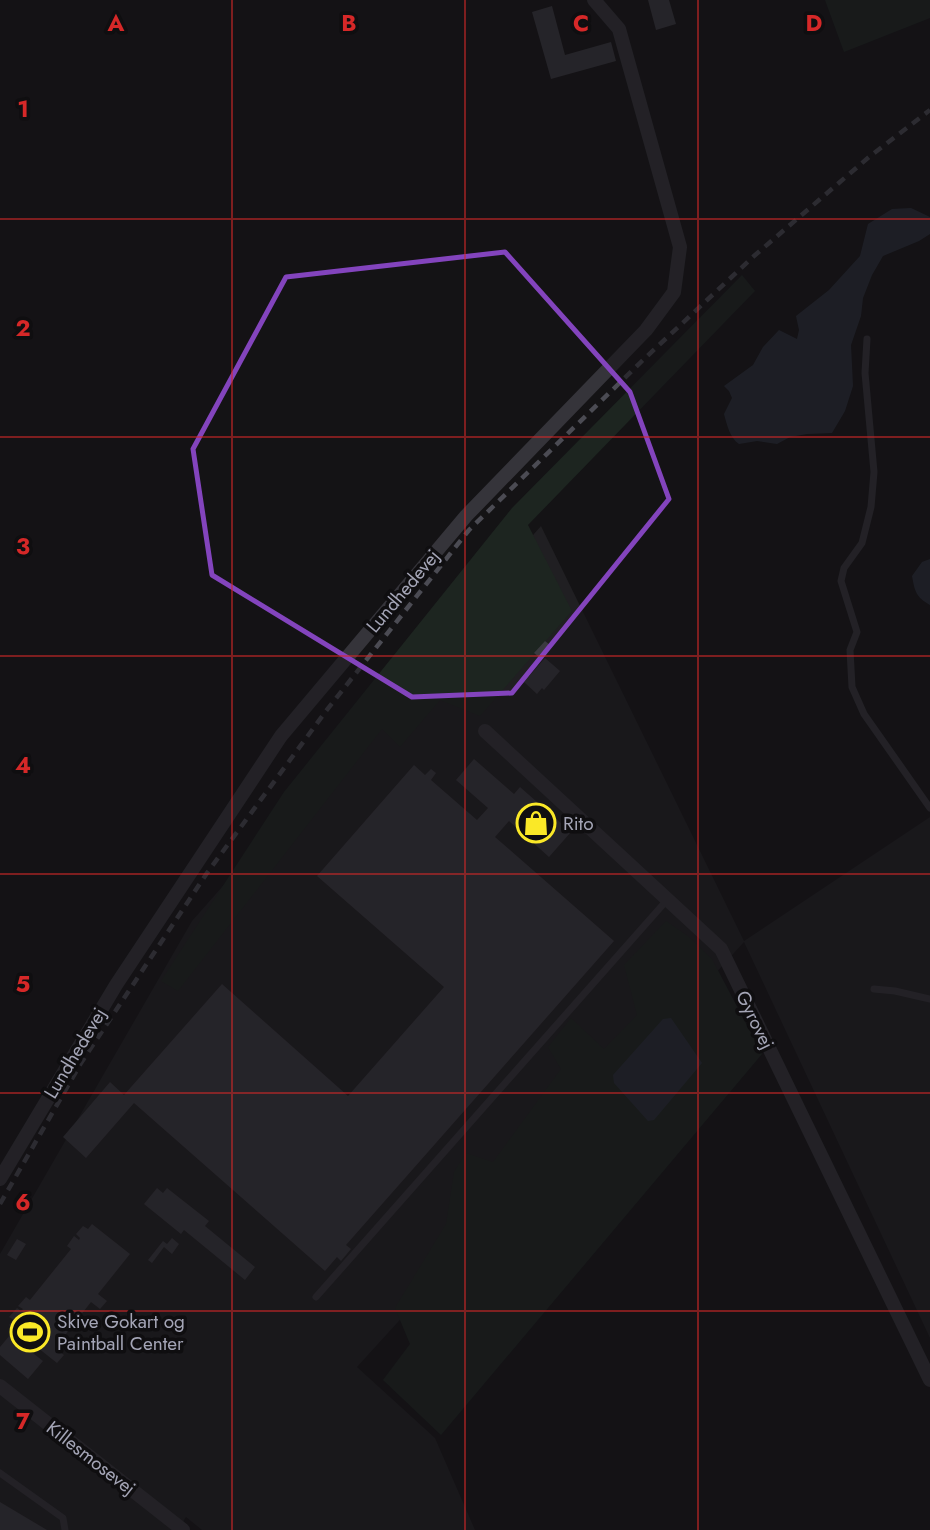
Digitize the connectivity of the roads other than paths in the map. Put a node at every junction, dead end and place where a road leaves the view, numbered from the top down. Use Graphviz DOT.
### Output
graph roads {
  1 [pos="594,0"];
  2 [pos="867,339"];
  3 [pos="485,731"];
  4 [pos="930,808"];
  5 [pos="667,900"];
  6 [pos="874,989"];
  7 [pos="930,999"];
  8 [pos="0,1179"];
  9 [pos="316,1297"];
  10 [pos="930,1380"];
  11 [pos="0,1387"];
  12 [pos="0,1474"];
  13 [pos="65,1530"];
  14 [pos="183,1530"];
  1 -- 8 [label="street, Lundhedevej"];
  2 -- 4 [label="lane"];
  3 -- 5 [label="street, Gyrovej"];
  5 -- 9 [label="lane"];
  5 -- 10 [label="street, Gyrovej"];
  6 -- 7 [label="lane"];
  11 -- 14 [label="street, Killesmosevej"];
  12 -- 13 [label="lane"];
}
